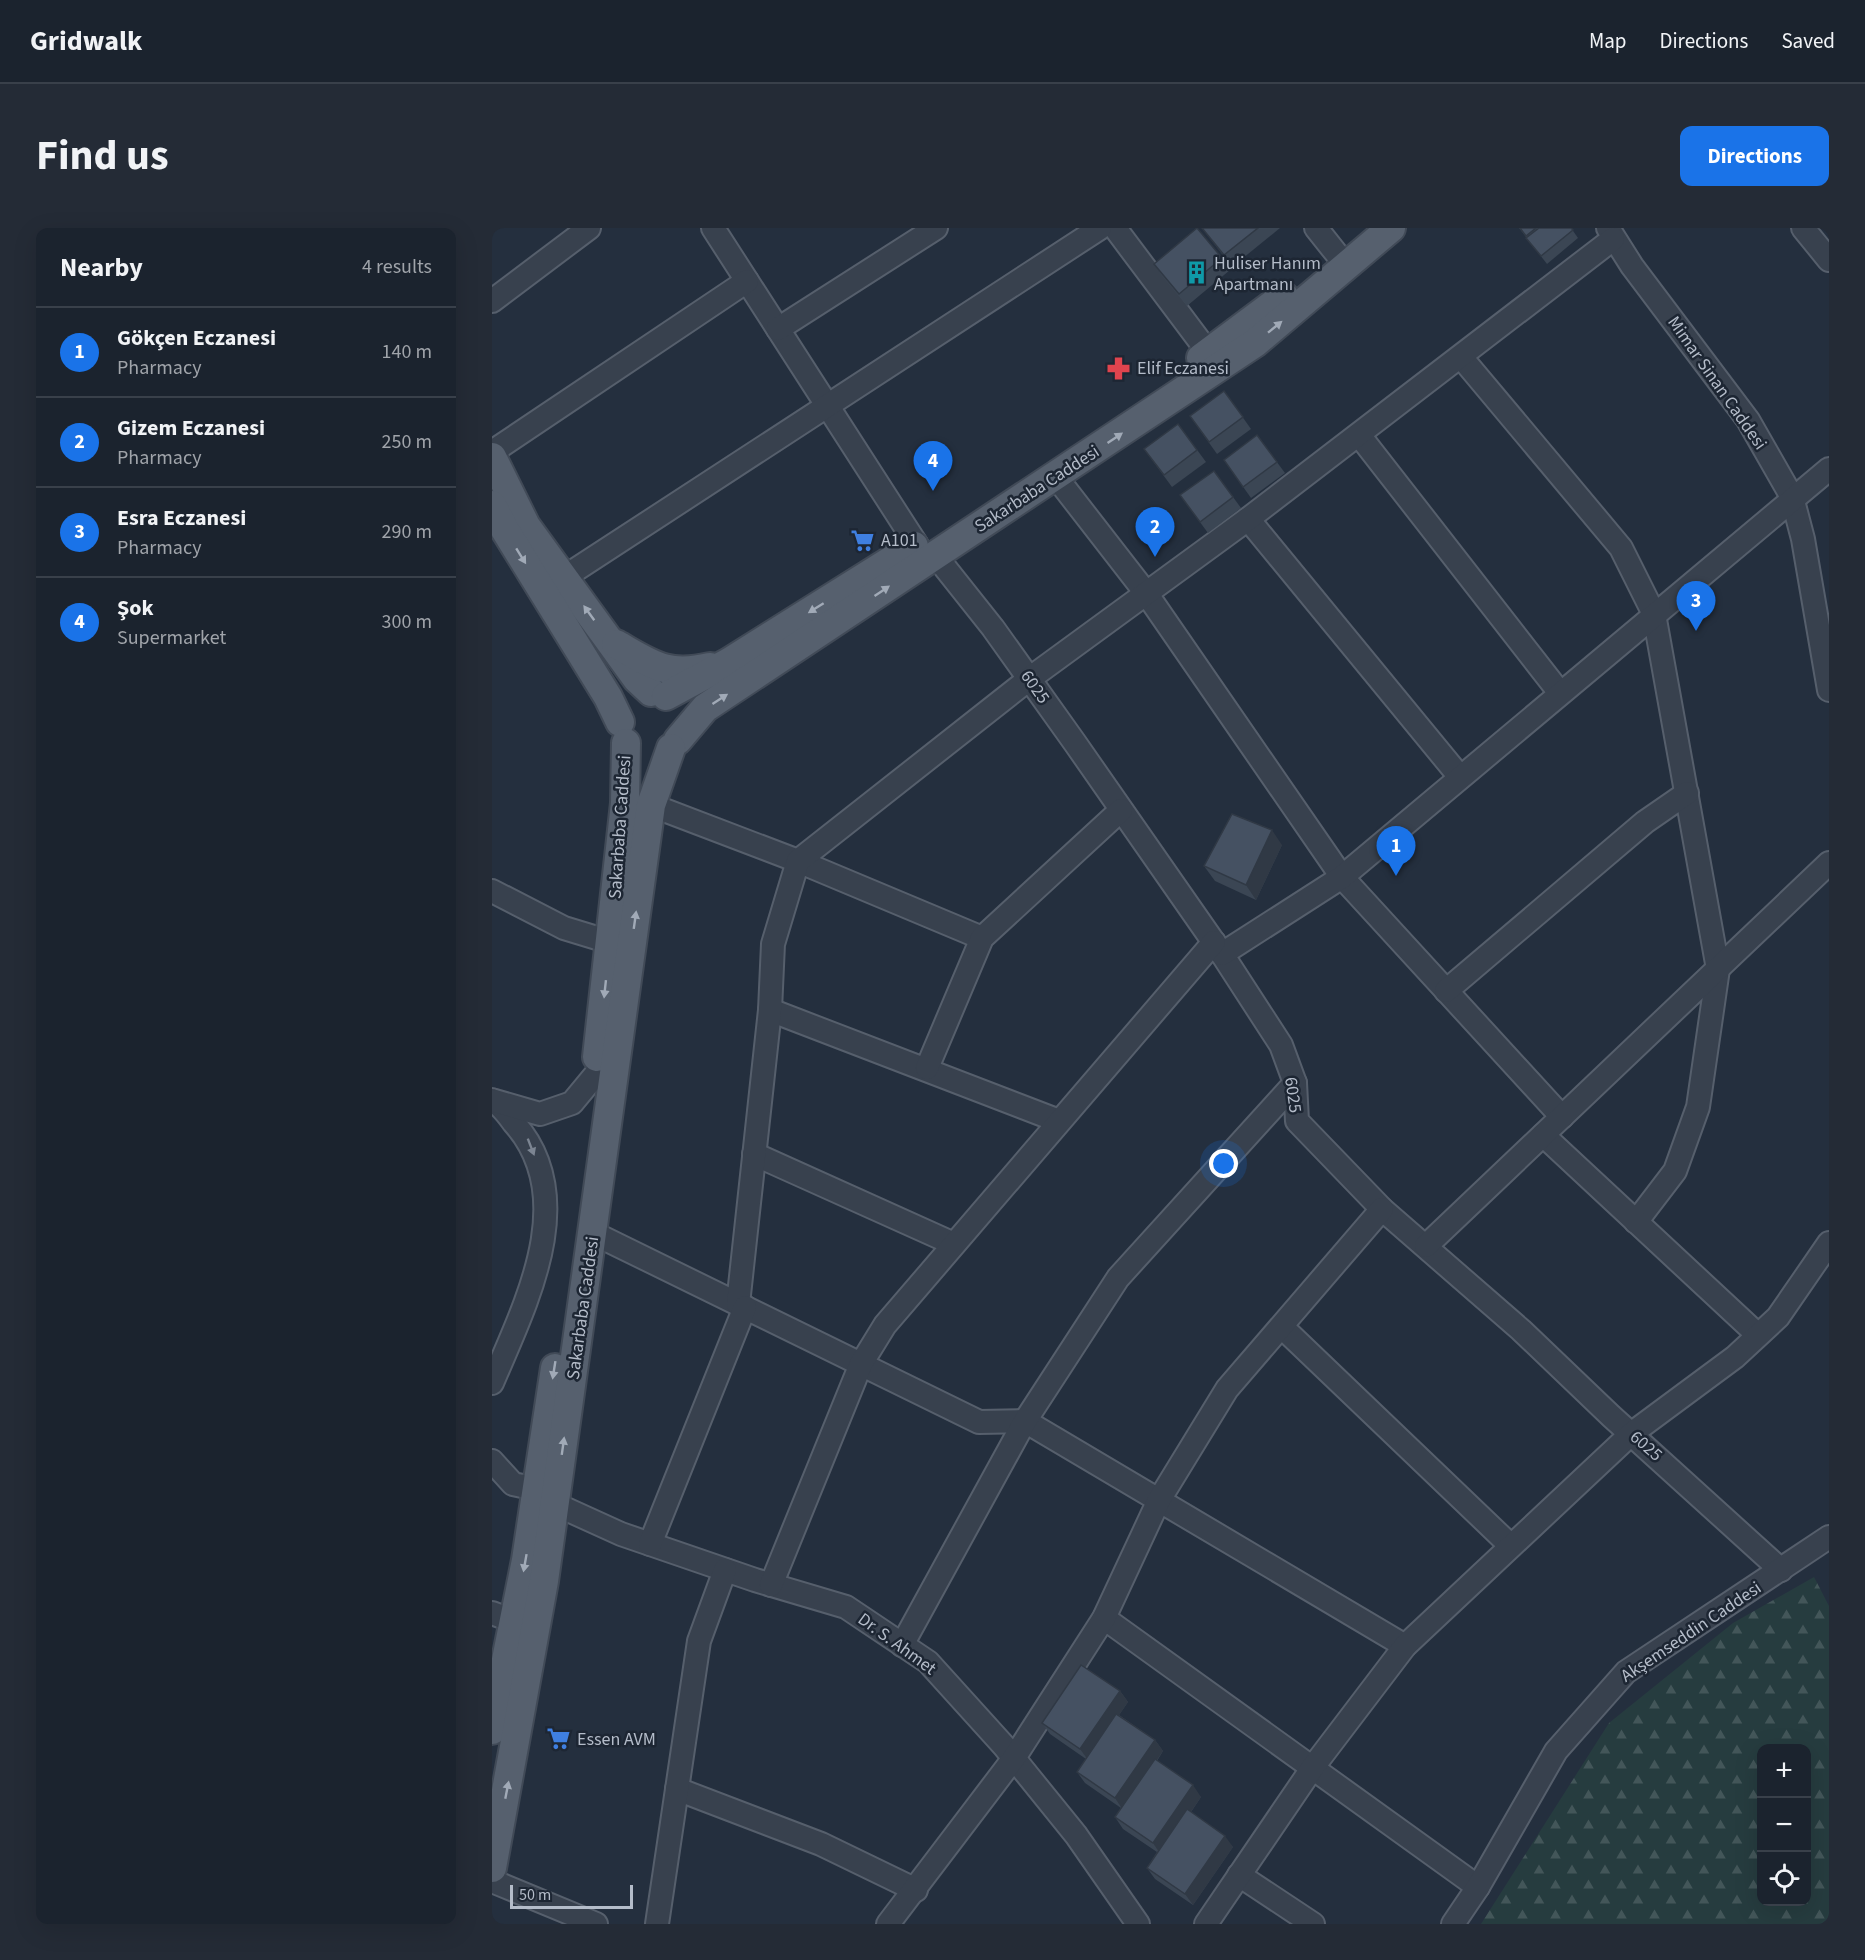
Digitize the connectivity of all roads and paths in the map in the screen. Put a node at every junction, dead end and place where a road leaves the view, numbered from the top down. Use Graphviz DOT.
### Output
graph roads {
  1 [pos="589,228"];
  2 [pos="936,228"];
  3 [pos="1100,228"];
  4 [pos="1115,228"];
  5 [pos="1316,228"];
  6 [pos="1363,228"];
  7 [pos="1391,228"];
  8 [pos="1803,228"];
  9 [pos="721,231"];
  10 [pos="1608,232"];
  11 [pos="1336,253"];
  12 [pos="1829,260"];
  13 [pos="747,281"];
  14 [pos="492,301"];
  15 [pos="778,329"];
  16 [pos="1208,352"];
  17 [pos="1461,357"];
  18 [pos="827,405"];
  19 [pos="1359,435"];
  20 [pos="492,452"];
  21 [pos="492,457"];
  22 [pos="1829,469"];
  23 [pos="1056,477"];
  24 [pos="1792,497"];
  25 [pos="492,505"];
  26 [pos="1248,519"];
  27 [pos="926,550"];
  28 [pos="563,578"];
  29 [pos="1146,593"];
  30 [pos="1654,614"];
  31 [pos="609,640"];
  32 [pos="1825,644"];
  33 [pos="729,662"];
  34 [pos="1029,679"];
  35 [pos="1829,690"];
  36 [pos="1560,693"];
  37 [pos="658,694"];
  38 [pos="623,733"];
  39 [pos="675,744"];
  40 [pos="1460,777"];
  41 [pos="1687,793"];
  42 [pos="651,805"];
  43 [pos="1121,810"];
  44 [pos="798,861"];
  45 [pos="1829,863"];
  46 [pos="1342,877"];
  47 [pos="492,891"];
  48 [pos="981,938"];
  49 [pos="610,942"];
  50 [pos="1218,948"];
  51 [pos="1718,969"];
  52 [pos="1446,991"];
  53 [pos="770,1010"];
  54 [pos="927,1068"];
  55 [pos="596,1074"];
  56 [pos="1295,1083"];
  57 [pos="494,1101"];
  58 [pos="1562,1117"];
  59 [pos="1059,1121"];
  60 [pos="1543,1135"];
  61 [pos="754,1154"];
  62 [pos="1382,1209"];
  63 [pos="1636,1221"];
  64 [pos="593,1233"];
  65 [pos="1829,1243"];
  66 [pos="954,1244"];
  67 [pos="1426,1246"];
  68 [pos="741,1306"];
  69 [pos="1282,1327"];
  70 [pos="1758,1335"];
  71 [pos="861,1364"];
  72 [pos="492,1383"];
  73 [pos="1025,1421"];
  74 [pos="1631,1434"];
  75 [pos="492,1461"];
  76 [pos="545,1496"];
  77 [pos="1159,1500"];
  78 [pos="1829,1537"];
  79 [pos="650,1544"];
  80 [pos="1511,1546"];
  81 [pos="725,1570"];
  82 [pos="1781,1570"];
  83 [pos="771,1584"];
  84 [pos="503,1617"];
  85 [pos="1104,1618"];
  86 [pos="902,1644"];
  87 [pos="1405,1646"];
  88 [pos="492,1730"];
  89 [pos="1014,1758"];
  90 [pos="1313,1767"];
  91 [pos="677,1789"];
  92 [pos="492,1868"];
  93 [pos="1239,1875"];
  94 [pos="492,1881"];
  95 [pos="1478,1887"];
  96 [pos="916,1890"];
  97 [pos="892,1923"];
  98 [pos="596,1924"];
  99 [pos="657,1924"];
  100 [pos="1138,1924"];
  101 [pos="1206,1924"];
  102 [pos="1313,1924"];
  103 [pos="1453,1924"];
  1 -- 14 [label="street"];
  2 -- 15 [label="street"];
  3 -- 18 [label="street"];
  4 -- 16 [label="street"];
  5 -- 11 [label="street"];
  6 -- 11 [label="main road, Sakarbaba Caddesi"];
  23 -- 7 [label="main road, Sakarbaba Caddesi, one-way"];
  8 -- 12 [label="street"];
  9 -- 13 [label="street, 6025"];
  10 -- 17 [label="street"];
  10 -- 24 [label="street, Mimar Sinan Caddesi"];
  11 -- 16 [label="main road, Sakarbaba Caddesi"];
  13 -- 15 [label="street, 6025"];
  13 -- 20 [label="street"];
  15 -- 18 [label="street, 6025"];
  16 -- 27 [label="main road, Sakarbaba Caddesi"];
  17 -- 19 [label="street"];
  17 -- 30 [label="street"];
  18 -- 27 [label="street, 6025"];
  18 -- 28 [label="street"];
  19 -- 26 [label="street"];
  19 -- 36 [label="street"];
  21 -- 28 [label="main road"];
  22 -- 24 [label="street"];
  23 -- 27 [label="main road, Sakarbaba Caddesi"];
  23 -- 29 [label="street"];
  24 -- 30 [label="street"];
  24 -- 32 [label="street, Mimar Sinan Caddesi"];
  25 -- 38 [label="main road, one-way"];
  26 -- 29 [label="street"];
  26 -- 40 [label="street"];
  27 -- 33 [label="main road, Sakarbaba Caddesi, one-way"];
  27 -- 34 [label="street, 6025"];
  39 -- 27 [label="main road, Sakarbaba Caddesi, one-way"];
  31 -- 28 [label="main road, one-way"];
  29 -- 34 [label="street"];
  29 -- 46 [label="street"];
  30 -- 36 [label="street"];
  30 -- 41 [label="street"];
  31 -- 33 [label="main road"];
  31 -- 37 [label="main road"];
  32 -- 35 [label="street, Mimar Sinan Caddesi"];
  33 -- 37 [label="main road, Sakarbaba Caddesi"];
  34 -- 43 [label="street, 6025"];
  34 -- 44 [label="street"];
  36 -- 40 [label="street"];
  37 -- 38 [label="main road"];
  37 -- 39 [label="main road"];
  38 -- 39 [label="main road"];
  38 -- 49 [label="main road, Sakarbaba Caddesi"];
  39 -- 42 [label="main road, Sakarbaba Caddesi"];
  40 -- 46 [label="street"];
  41 -- 51 [label="street"];
  41 -- 52 [label="street"];
  42 -- 44 [label="street"];
  64 -- 42 [label="main road, Sakarbaba Caddesi, one-way"];
  43 -- 48 [label="street"];
  43 -- 50 [label="street, 6025"];
  44 -- 48 [label="street"];
  44 -- 53 [label="street"];
  45 -- 51 [label="street"];
  46 -- 50 [label="street"];
  46 -- 52 [label="street"];
  47 -- 49 [label="street"];
  48 -- 54 [label="street"];
  49 -- 55 [label="main road, Sakarbaba Caddesi, one-way"];
  50 -- 56 [label="street, 6025"];
  50 -- 59 [label="street"];
  51 -- 58 [label="street"];
  51 -- 63 [label="street"];
  52 -- 58 [label="street"];
  53 -- 54 [label="street"];
  53 -- 61 [label="street"];
  54 -- 59 [label="street"];
  55 -- 57 [label="street"];
  55 -- 76 [label="main road, Sakarbaba Caddesi, one-way"];
  56 -- 62 [label="street, 6025"];
  56 -- 73 [label="street"];
  57 -- 72 [label="street, one-way"];
  58 -- 60 [label="street"];
  59 -- 66 [label="street"];
  60 -- 63 [label="street"];
  60 -- 67 [label="street"];
  61 -- 66 [label="street"];
  61 -- 68 [label="street"];
  62 -- 67 [label="street, 6025"];
  62 -- 69 [label="street"];
  63 -- 70 [label="street"];
  64 -- 68 [label="street"];
  76 -- 64 [label="main road, Sakarbaba Caddesi, one-way"];
  65 -- 70 [label="street"];
  66 -- 71 [label="street"];
  67 -- 74 [label="street, 6025"];
  68 -- 71 [label="street"];
  68 -- 79 [label="street"];
  69 -- 77 [label="street"];
  69 -- 80 [label="street"];
  70 -- 74 [label="street"];
  71 -- 73 [label="street"];
  71 -- 83 [label="street"];
  73 -- 77 [label="street"];
  73 -- 86 [label="street"];
  74 -- 80 [label="street"];
  74 -- 82 [label="street, 6025"];
  75 -- 76 [label="street, Dr. S. Ahmet"];
  76 -- 79 [label="street, Dr. S. Ahmet"];
  76 -- 84 [label="main road, Sakarbaba Caddesi, one-way"];
  92 -- 76 [label="main road, Sakarbaba Caddesi, one-way"];
  77 -- 85 [label="street"];
  77 -- 87 [label="street"];
  78 -- 82 [label="street, Akşemseddin Caddesi"];
  79 -- 81 [label="street, Dr. S. Ahmet"];
  80 -- 87 [label="street"];
  81 -- 83 [label="street, Dr. S. Ahmet"];
  81 -- 91 [label="street"];
  82 -- 95 [label="street, Akşemseddin Caddesi"];
  83 -- 86 [label="street, Dr. S. Ahmet"];
  84 -- 88 [label="main road, Sakarbaba Caddesi"];
  85 -- 89 [label="street"];
  85 -- 90 [label="street"];
  86 -- 89 [label="street, Dr. S. Ahmet"];
  87 -- 90 [label="street"];
  89 -- 96 [label="street"];
  89 -- 100 [label="street, Dr. S. Ahmet"];
  90 -- 93 [label="street"];
  90 -- 95 [label="street"];
  91 -- 96 [label="street"];
  91 -- 99 [label="street"];
  93 -- 101 [label="street"];
  93 -- 102 [label="street"];
  94 -- 98 [label="street"];
  95 -- 103 [label="street, Akşemseddin Caddesi"];
  96 -- 97 [label="street"];
}
